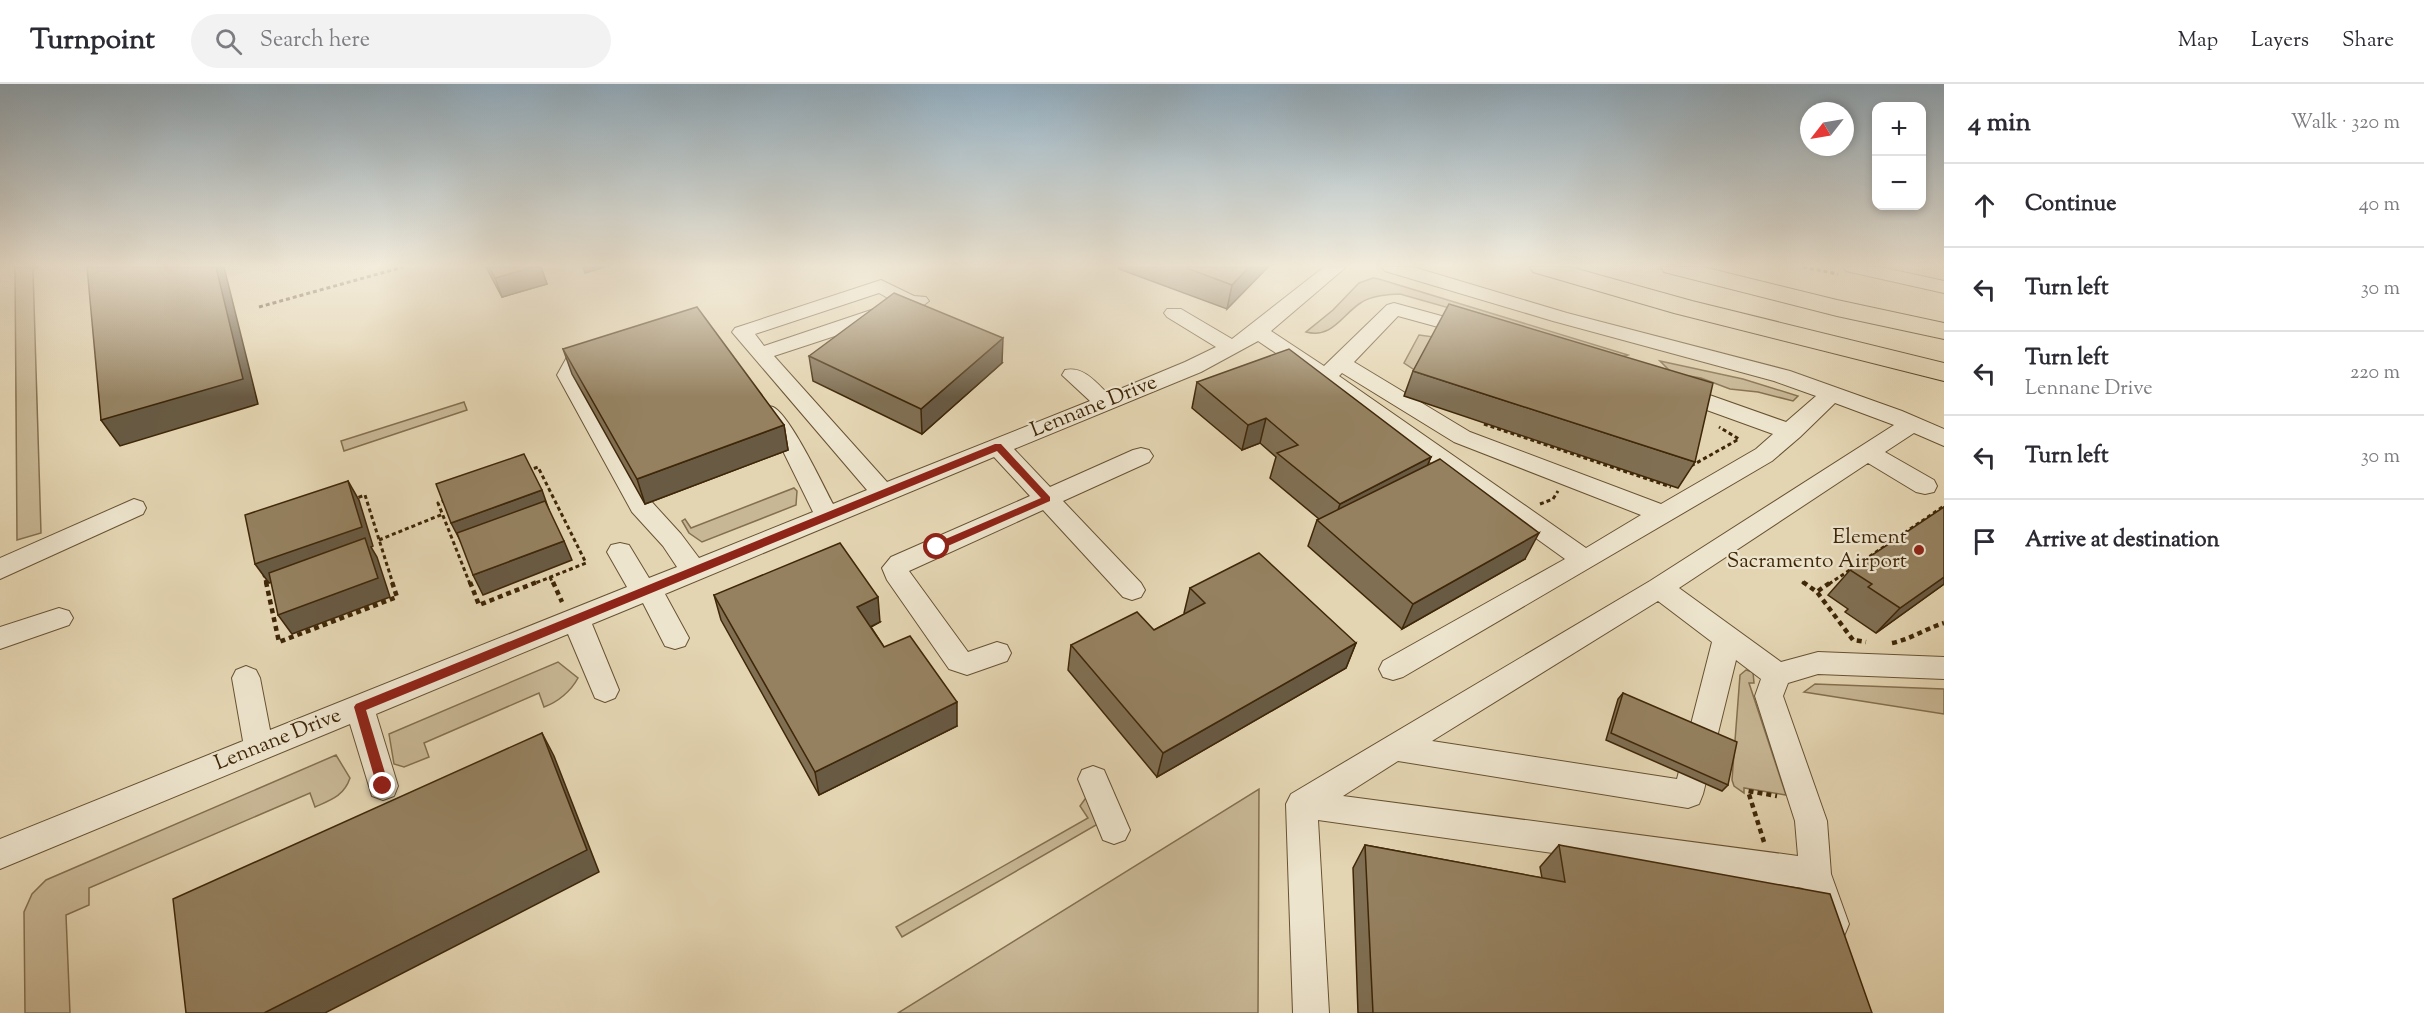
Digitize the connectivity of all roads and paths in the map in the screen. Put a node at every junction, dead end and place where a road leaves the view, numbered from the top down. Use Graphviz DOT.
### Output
graph roads {
  1 [pos="894,310"];
  2 [pos="1284,310"];
  3 [pos="1393,310"];
  4 [pos="1399,310"];
  5 [pos="1538,310"];
  6 [pos="1696,310"];
  7 [pos="1848,310"];
  8 [pos="1174,313"];
  9 [pos="1944,331"];
  10 [pos="1258,332"];
  11 [pos="1496,337"];
  12 [pos="1232,348"];
  13 [pos="579,353"];
  14 [pos="1333,370"];
  15 [pos="1944,372"];
  16 [pos="1073,375"];
  17 [pos="1653,384"];
  18 [pos="1832,393"];
  19 [pos="758,400"];
  20 [pos="1104,404"];
  21 [pos="1711,422"];
  22 [pos="1482,423"];
  23 [pos="1912,424"];
  24 [pos="1792,432"];
  25 [pos="1944,438"];
  26 [pos="998,447"];
  27 [pos="1868,453"];
  28 [pos="1141,456"];
  29 [pos="1582,457"];
  30 [pos="1682,471"];
  31 [pos="1568,478"];
  32 [pos="1925,486"];
  33 [pos="1677,490"];
  34 [pos="883,493"];
  35 [pos="1047,499"];
  36 [pos="1944,506"];
  37 [pos="134,508"];
  38 [pos="1514,509"];
  39 [pos="443,514"];
  40 [pos="1663,514"];
  41 [pos="827,516"];
  42 [pos="379,540"];
  43 [pos="620,552"];
  44 [pos="1585,560"];
  45 [pos="0,568"];
  46 [pos="694,571"];
  47 [pos="550,577"];
  48 [pos="1802,582"];
  49 [pos="1659,588"];
  50 [pos="646,590"];
  51 [pos="1132,590"];
  52 [pos="1817,592"];
  53 [pos="569,610"];
  54 [pos="59,618"];
  55 [pos="1944,623"];
  56 [pos="0,638"];
  57 [pos="675,638"];
  58 [pos="1727,638"];
  59 [pos="1873,642"];
  60 [pos="1884,644"];
  61 [pos="997,653"];
  62 [pos="1944,668"];
  63 [pos="1393,669"];
  64 [pos="1777,675"];
  65 [pos="246,678"];
  66 [pos="605,690"];
  67 [pos="360,707"];
  68 [pos="259,748"];
  69 [pos="1395,748"];
  70 [pos="1093,779"];
  71 [pos="383,786"];
  72 [pos="1302,804"];
  73 [pos="1114,830"];
  74 [pos="0,854"];
  75 [pos="1815,874"];
  76 [pos="1842,952"];
  77 [pos="1311,1013"];
  1 -- 34 [label="street"];
  2 -- 10 [label="street, Lennane Drive"];
  3 -- 14 [label="street"];
  4 -- 11 [label="street"];
  5 -- 18 [label="street"];
  6 -- 15 [label="highway"];
  7 -- 9 [label="highway"];
  8 -- 12 [label="street"];
  10 -- 12 [label="street, Lennane Drive"];
  10 -- 14 [label="street"];
  12 -- 20 [label="street, Lennane Drive"];
  13 -- 46 [label="street"];
  14 -- 31 [label="street"];
  14 -- 38 [label="street"];
  16 -- 20 [label="street"];
  17 -- 24 [label="street"];
  18 -- 23 [label="street"];
  18 -- 24 [label="street"];
  19 -- 41 [label="street"];
  20 -- 26 [label="street, Lennane Drive"];
  21 -- 30 [label="path"];
  22 -- 29 [label="path"];
  23 -- 25 [label="street"];
  23 -- 27 [label="street"];
  24 -- 40 [label="street"];
  26 -- 34 [label="street, Lennane Drive"];
  26 -- 35 [label="street"];
  27 -- 32 [label="street"];
  27 -- 49 [label="street"];
  28 -- 35 [label="street"];
  29 -- 31 [label="path"];
  29 -- 33 [label="path"];
  31 -- 38 [label="path"];
  31 -- 40 [label="street"];
  34 -- 41 [label="street, Lennane Drive"];
  35 -- 51 [label="street"];
  35 -- 61 [label="street"];
  36 -- 52 [label="path"];
  37 -- 45 [label="street"];
  38 -- 44 [label="street"];
  39 -- 42 [label="path"];
  39 -- 47 [label="path"];
  39 -- 47 [label="path"];
  40 -- 44 [label="street"];
  41 -- 46 [label="street, Lennane Drive"];
  42 -- 42 [label="path"];
  43 -- 50 [label="street"];
  44 -- 63 [label="street"];
  46 -- 50 [label="street, Lennane Drive"];
  47 -- 53 [label="path"];
  48 -- 52 [label="path"];
  49 -- 58 [label="street"];
  49 -- 69 [label="street"];
  50 -- 53 [label="street, Lennane Drive"];
  50 -- 57 [label="street"];
  52 -- 59 [label="path"];
  53 -- 66 [label="street"];
  53 -- 67 [label="street, Lennane Drive"];
  54 -- 56 [label="street"];
  55 -- 60 [label="path"];
  58 -- 64 [label="street"];
  58 -- 69 [label="street"];
  62 -- 64 [label="street"];
  64 -- 75 [label="street"];
  65 -- 68 [label="street"];
  67 -- 68 [label="street, Lennane Drive"];
  67 -- 71 [label="street"];
  68 -- 74 [label="street, Lennane Drive"];
  69 -- 72 [label="street"];
  70 -- 73 [label="street"];
  72 -- 75 [label="street"];
  72 -- 77 [label="street"];
  75 -- 76 [label="street"];
}
